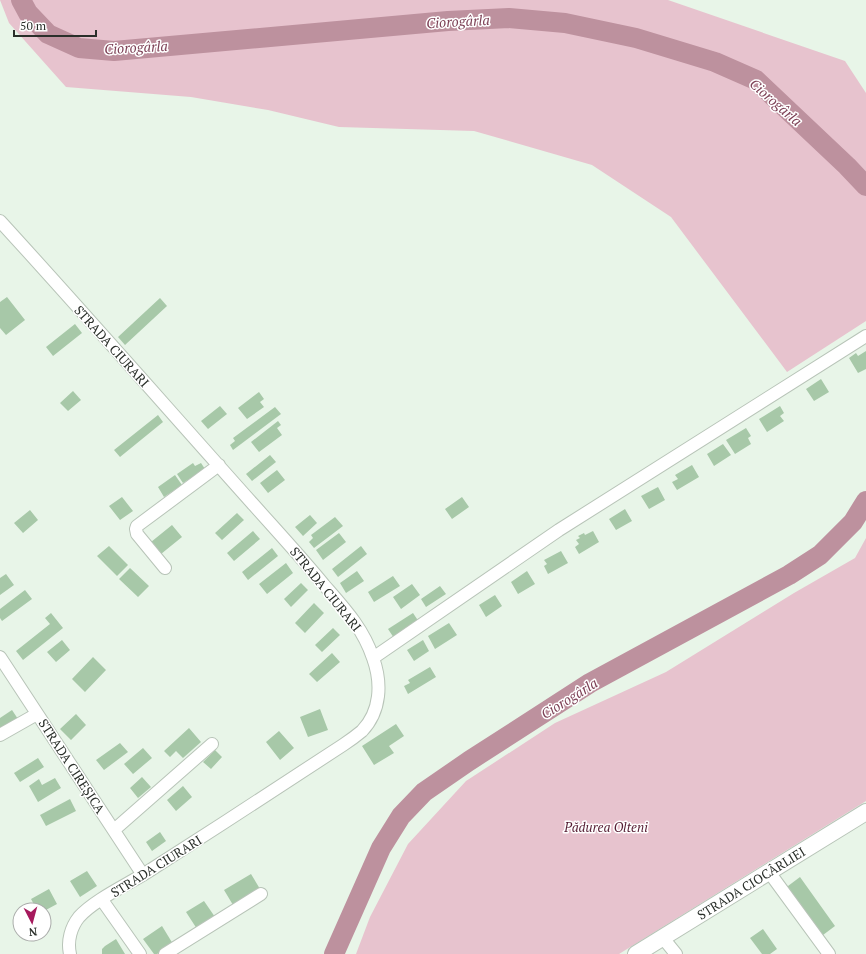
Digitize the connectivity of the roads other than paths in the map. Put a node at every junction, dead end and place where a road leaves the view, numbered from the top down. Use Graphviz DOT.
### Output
graph roads {
  1 [pos="0,221"];
  2 [pos="866,336"];
  3 [pos="219,465"];
  4 [pos="165,568"];
  5 [pos="0,656"];
  6 [pos="373,658"];
  7 [pos="37,714"];
  8 [pos="0,735"];
  9 [pos="212,744"];
  10 [pos="866,812"];
  11 [pos="114,830"];
  12 [pos="769,872"];
  13 [pos="143,875"];
  14 [pos="261,894"];
  15 [pos="102,900"];
  16 [pos="663,938"];
  17 [pos="70,954"];
  18 [pos="140,954"];
  19 [pos="165,954"];
  20 [pos="636,954"];
  21 [pos="676,954"];
  22 [pos="829,954"];
  1 -- 3 [label="street, STRADA CIURARI"];
  2 -- 6 [label="street"];
  3 -- 4 [label="street"];
  3 -- 6 [label="street, STRADA CIURARI"];
  5 -- 7 [label="street, STRADA CIREȘICA"];
  6 -- 13 [label="street, STRADA CIURARI"];
  7 -- 8 [label="street"];
  7 -- 11 [label="street, STRADA CIREȘICA"];
  9 -- 11 [label="street"];
  10 -- 12 [label="street, STRADA CIOCÂRLIEI"];
  11 -- 13 [label="street, STRADA CIREȘICA"];
  12 -- 16 [label="street, STRADA CIOCÂRLIEI"];
  12 -- 22 [label="street"];
  13 -- 15 [label="street, STRADA CIURARI"];
  14 -- 19 [label="street"];
  15 -- 17 [label="street, STRADA CIURARI"];
  15 -- 18 [label="street"];
  16 -- 20 [label="street, STRADA CIOCÂRLIEI"];
  16 -- 21 [label="street"];
}
